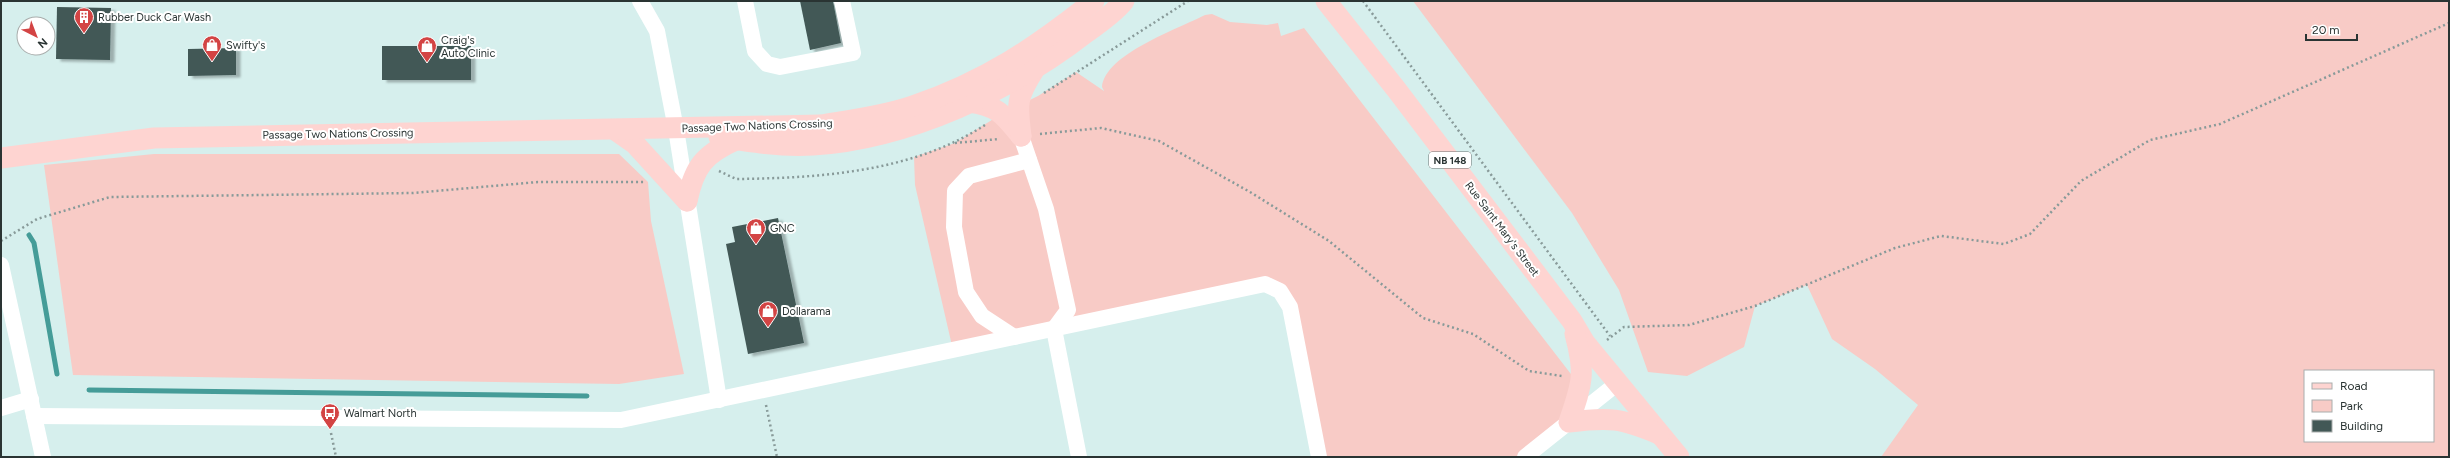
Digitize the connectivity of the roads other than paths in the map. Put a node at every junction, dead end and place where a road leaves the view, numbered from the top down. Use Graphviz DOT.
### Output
graph roads {
  1 [pos="640,1"];
  2 [pos="745,1"];
  3 [pos="842,1"];
  4 [pos="1094,1"];
  5 [pos="1124,1"];
  6 [pos="1326,1"];
  7 [pos="1034,70"];
  8 [pos="970,102"];
  9 [pos="676,129"];
  10 [pos="615,130"];
  11 [pos="1020,136"];
  12 [pos="736,140"];
  13 [pos="1,158"];
  14 [pos="1029,160"];
  15 [pos="687,201"];
  16 [pos="1,265"];
  17 [pos="1054,329"];
  18 [pos="1014,337"];
  19 [pos="1588,362"];
  20 [pos="1619,382"];
  21 [pos="31,399"];
  22 [pos="719,400"];
  23 [pos="1,408"];
  24 [pos="34,416"];
  25 [pos="1569,422"];
  26 [pos="1662,436"];
  27 [pos="43,457"];
  28 [pos="1079,457"];
  29 [pos="1319,457"];
  30 [pos="1525,457"];
  31 [pos="1679,457"];
  1 -- 9 [label="street"];
  2 -- 3 [label="street"];
  4 -- 9 [label="main road, Passage Two Nations Crossing"];
  5 -- 7 [label="main road, Passage Two Nations Crossing"];
  6 -- 19 [label="main road, Rue Saint Mary's Street / NB 148"];
  7 -- 8 [label="main road, Passage Two Nations Crossing"];
  7 -- 11 [label="main road"];
  8 -- 11 [label="main road"];
  8 -- 12 [label="main road, Passage Two Nations Crossing"];
  9 -- 10 [label="main road, Passage Two Nations Crossing"];
  9 -- 12 [label="main road, Passage Two Nations Crossing"];
  9 -- 15 [label="street"];
  10 -- 13 [label="main road, Passage Two Nations Crossing"];
  10 -- 15 [label="main road"];
  11 -- 14 [label="street"];
  12 -- 15 [label="main road"];
  14 -- 17 [label="street"];
  14 -- 18 [label="street"];
  15 -- 22 [label="street"];
  16 -- 21 [label="street"];
  17 -- 18 [label="street"];
  17 -- 28 [label="street"];
  17 -- 29 [label="street"];
  18 -- 22 [label="street"];
  19 -- 20 [label="main road, Rue Saint Mary's Street / NB 148"];
  19 -- 25 [label="main road"];
  20 -- 25 [label="street"];
  20 -- 26 [label="main road, Rue Saint Mary's Street / NB 148"];
  21 -- 23 [label="street"];
  21 -- 24 [label="street"];
  22 -- 24 [label="street"];
  24 -- 27 [label="street"];
  25 -- 26 [label="main road"];
  25 -- 30 [label="street"];
  26 -- 31 [label="main road, Rue Saint Mary's Street / NB 148"];
}
